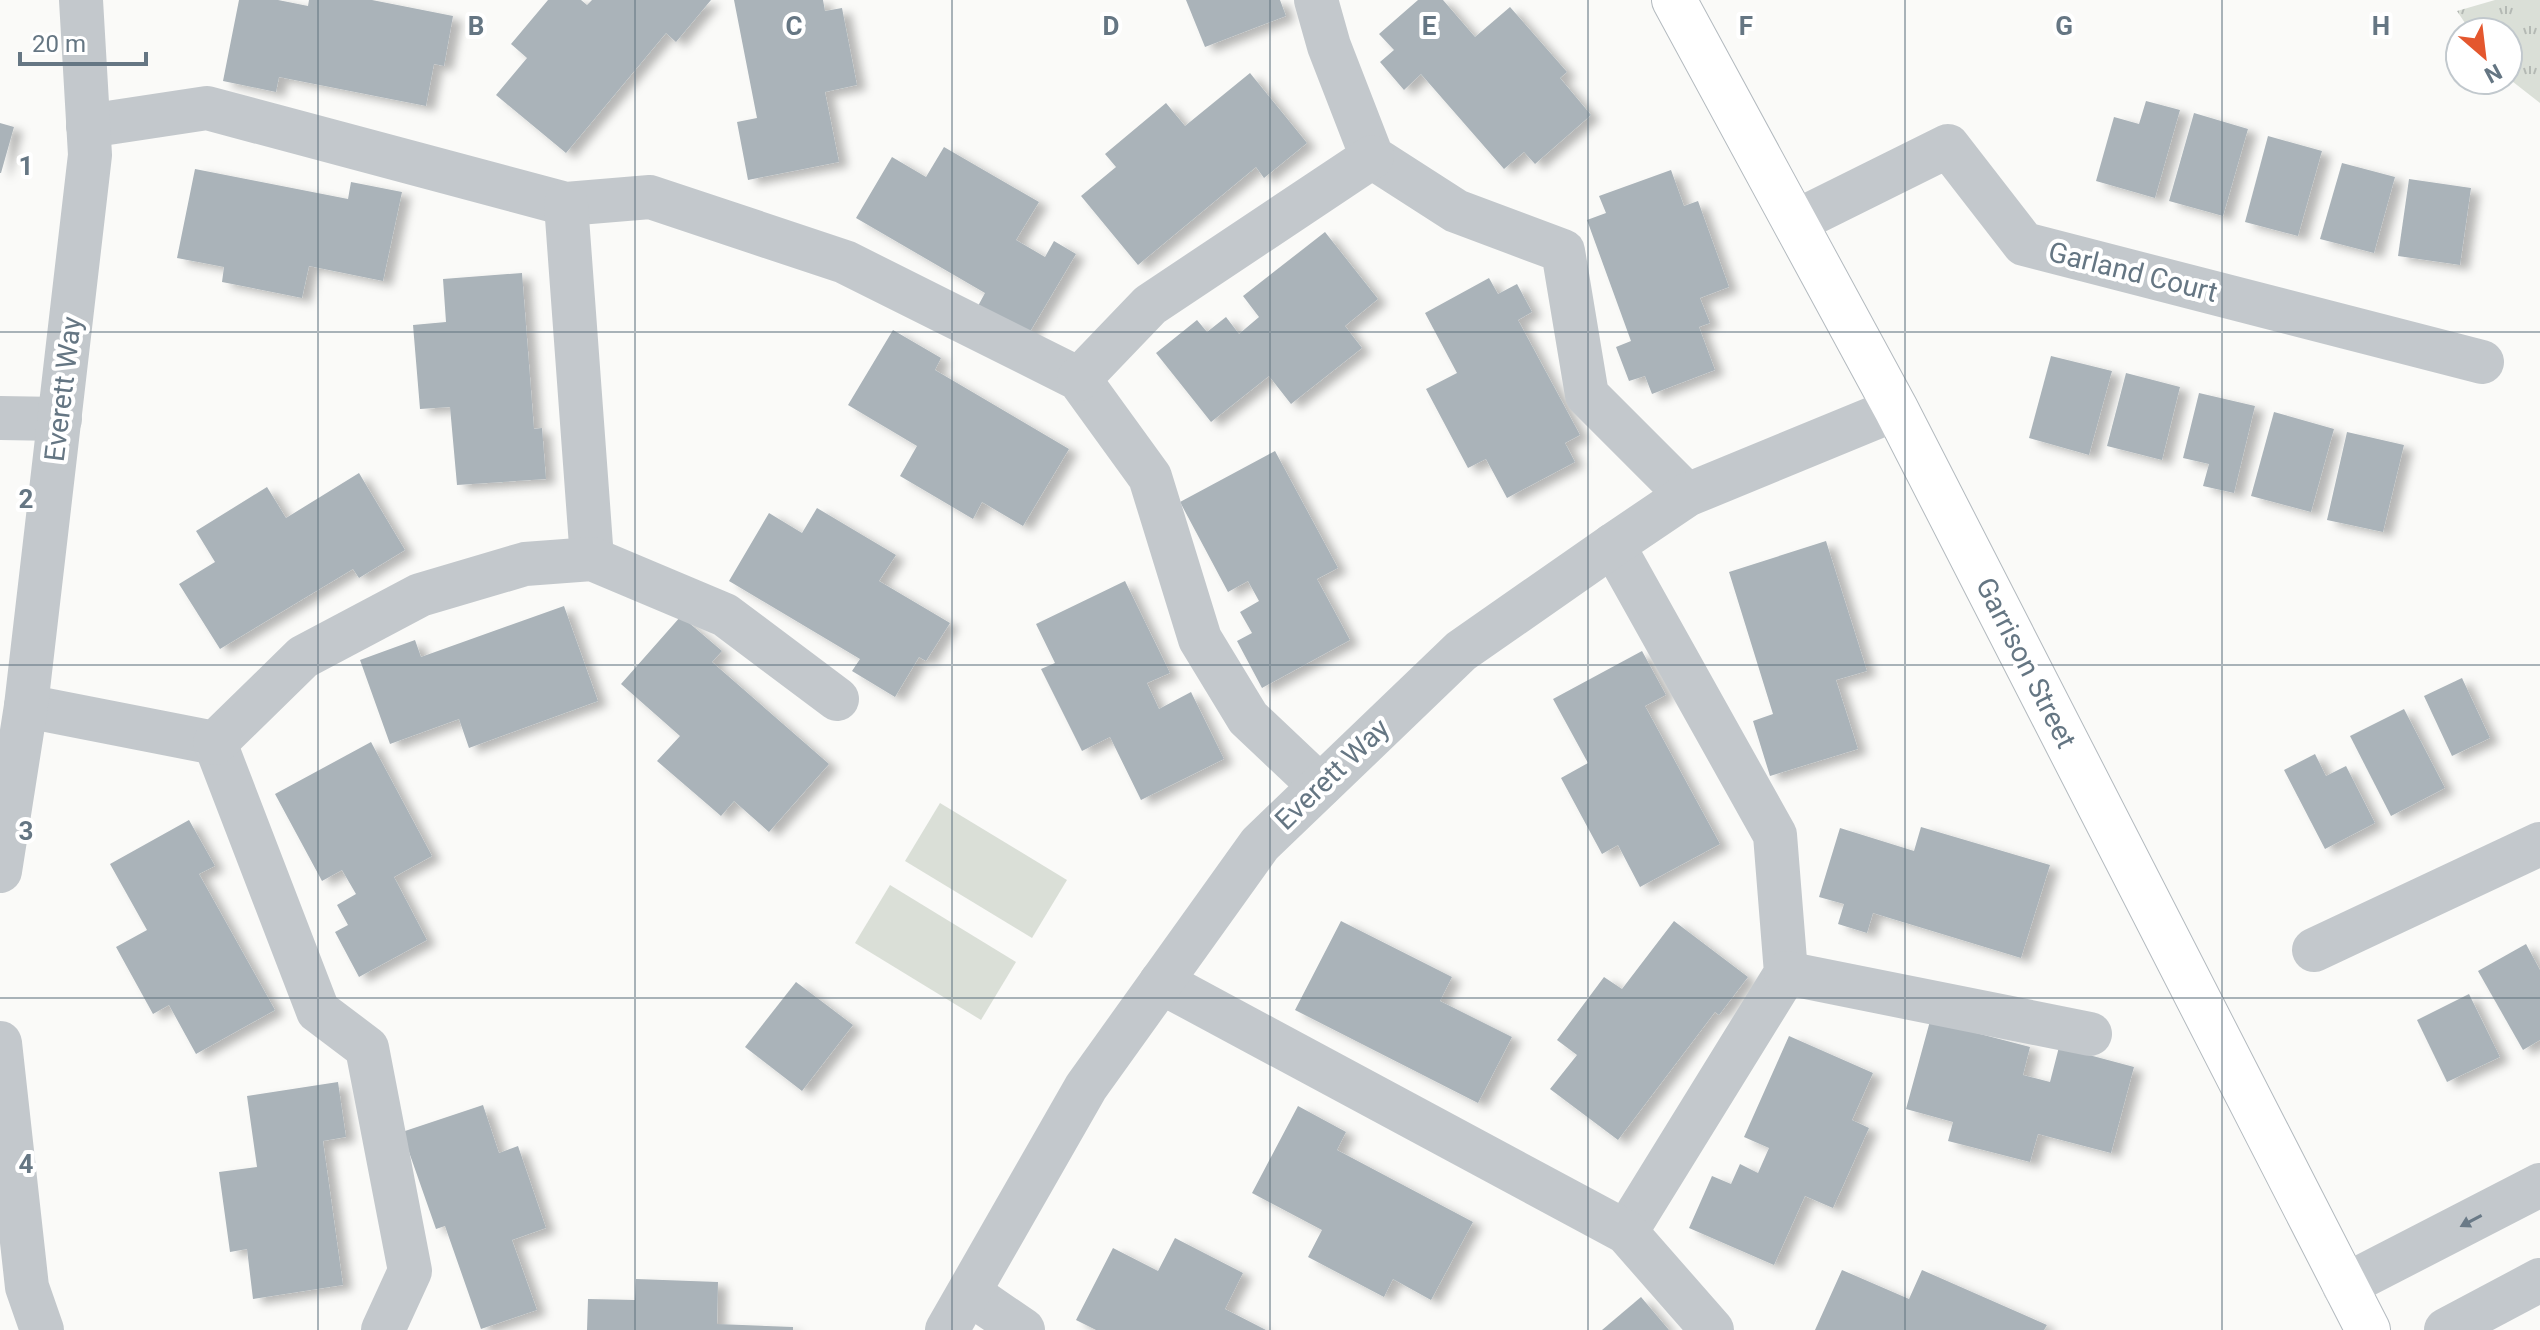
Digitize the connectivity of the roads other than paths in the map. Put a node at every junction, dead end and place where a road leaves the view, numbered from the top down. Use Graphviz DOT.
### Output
graph roads {
  1 [pos="81,0"];
  2 [pos="1316,0"];
  3 [pos="1674,0"];
  4 [pos="88,126"];
  5 [pos="1372,157"];
  6 [pos="566,204"];
  7 [pos="1795,222"];
  8 [pos="2482,362"];
  9 [pos="1079,379"];
  10 [pos="1896,409"];
  11 [pos="0,418"];
  12 [pos="60,419"];
  13 [pos="1687,495"];
  14 [pos="1613,545"];
  15 [pos="592,559"];
  16 [pos="837,699"];
  17 [pos="26,706"];
  18 [pos="215,743"];
  19 [pos="1320,786"];
  20 [pos="2540,844"];
  21 [pos="0,871"];
  22 [pos="2314,950"];
  23 [pos="1786,973"];
  24 [pos="1161,982"];
  25 [pos="2090,1034"];
  26 [pos="0,1043"];
  27 [pos="2540,1185"];
  28 [pos="1626,1232"];
  29 [pos="2540,1280"];
  30 [pos="2344,1286"];
  31 [pos="969,1293"];
  32 [pos="42,1330"];
  33 [pos="383,1330"];
  34 [pos="947,1330"];
  35 [pos="1023,1330"];
  36 [pos="1712,1330"];
  37 [pos="2368,1330"];
  38 [pos="2446,1330"];
  1 -- 4 [label="street, Everett Way"];
  2 -- 5 [label="street"];
  3 -- 7 [label="street, Garrison Street"];
  4 -- 6 [label="street"];
  4 -- 12 [label="street, Everett Way"];
  5 -- 9 [label="street"];
  5 -- 13 [label="street"];
  6 -- 9 [label="street"];
  6 -- 15 [label="street"];
  7 -- 8 [label="street, Garland Court"];
  7 -- 10 [label="street, Garrison Street"];
  9 -- 19 [label="street"];
  10 -- 13 [label="street, Everett Way"];
  10 -- 30 [label="street, Garrison Street"];
  11 -- 12 [label="street"];
  12 -- 17 [label="street, Everett Way"];
  13 -- 14 [label="street, Everett Way"];
  14 -- 19 [label="street, Everett Way"];
  14 -- 23 [label="street"];
  15 -- 16 [label="street"];
  15 -- 18 [label="street"];
  17 -- 18 [label="street"];
  17 -- 21 [label="street, Everett Way"];
  18 -- 33 [label="street"];
  19 -- 24 [label="street, Everett Way"];
  20 -- 22 [label="street"];
  23 -- 25 [label="street"];
  23 -- 28 [label="street"];
  24 -- 28 [label="street"];
  24 -- 31 [label="street, Everett Way"];
  26 -- 32 [label="street"];
  27 -- 30 [label="street, one-way"];
  28 -- 36 [label="street"];
  29 -- 38 [label="street"];
  30 -- 37 [label="street, Garrison Street"];
  31 -- 34 [label="street, Everett Way"];
  31 -- 35 [label="street"];
}
